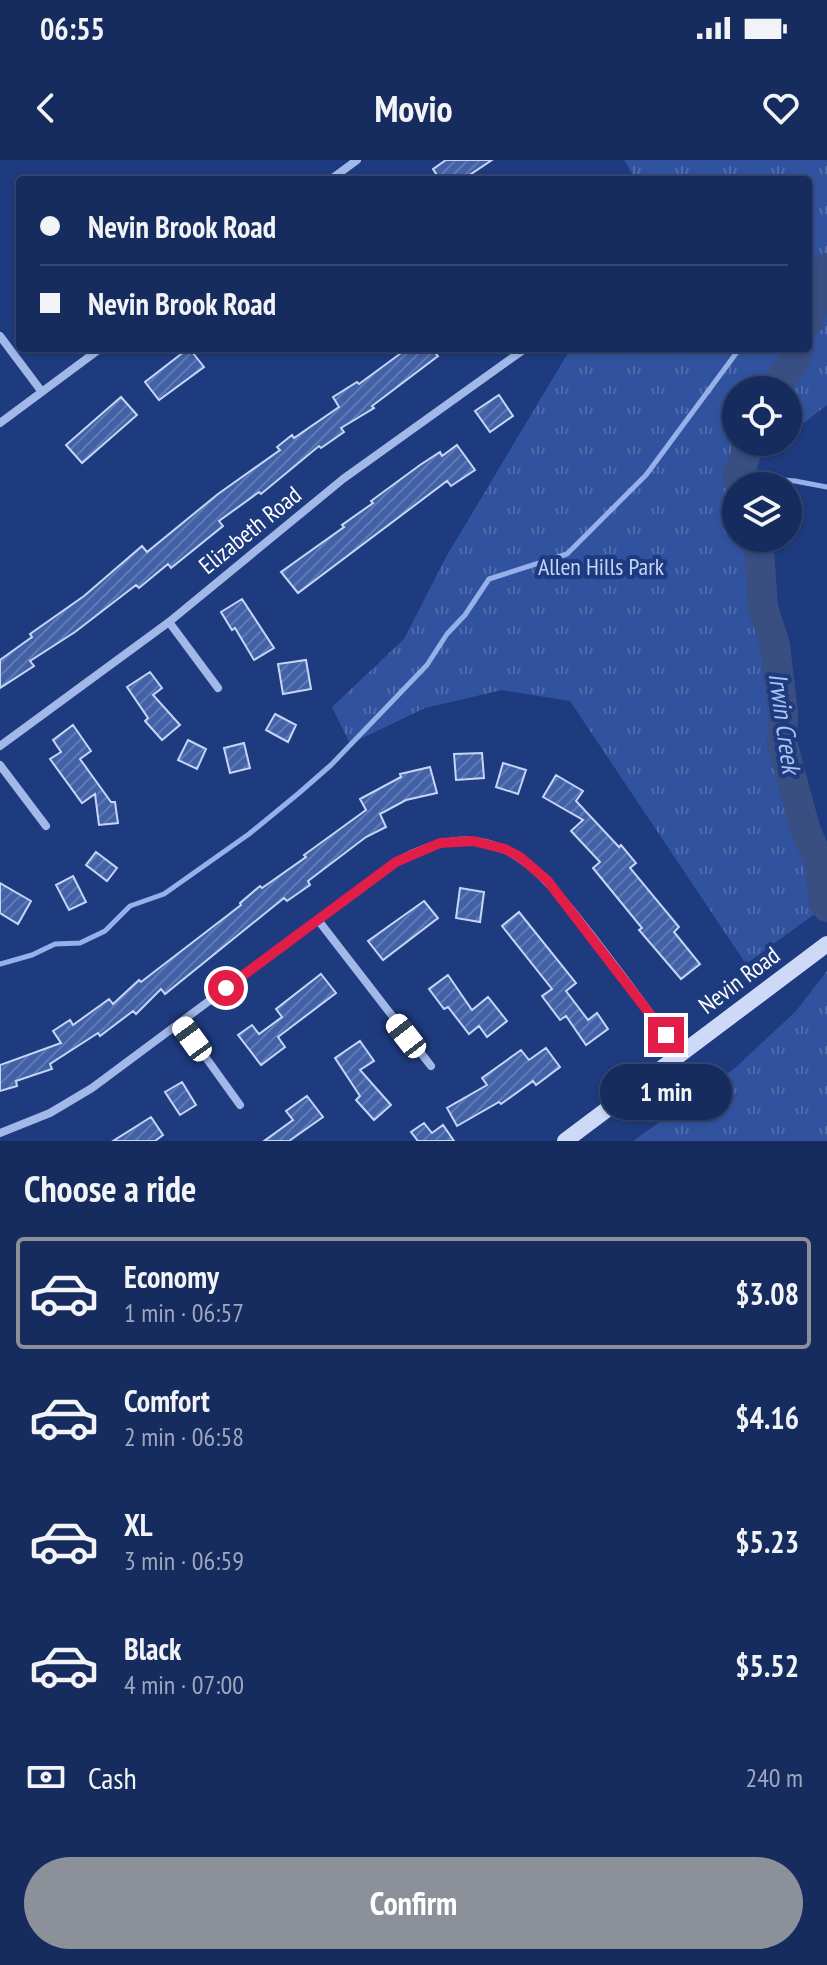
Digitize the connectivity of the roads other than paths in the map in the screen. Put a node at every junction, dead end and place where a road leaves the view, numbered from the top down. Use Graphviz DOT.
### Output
graph roads {
  1 [pos="357,160"];
  2 [pos="335,176"];
  3 [pos="0,336"];
  4 [pos="96,352"];
  5 [pos="520,352"];
  6 [pos="42,392"];
  7 [pos="0,423"];
  8 [pos="169,622"];
  9 [pos="218,688"];
  10 [pos="0,746"];
  11 [pos="0,765"];
  12 [pos="46,826"];
  13 [pos="318,920"];
  14 [pos="825,945"];
  15 [pos="181,1023"];
  16 [pos="680,1055"];
  17 [pos="431,1066"];
  18 [pos="240,1105"];
  19 [pos="0,1133"];
  20 [pos="565,1141"];
  1 -- 2 [label="street"];
  3 -- 6 [label="street"];
  4 -- 6 [label="street"];
  5 -- 8 [label="street, Elizabeth Road"];
  6 -- 7 [label="street"];
  8 -- 9 [label="street"];
  8 -- 10 [label="street, Elizabeth Road"];
  11 -- 12 [label="street"];
  13 -- 15 [label="street"];
  13 -- 16 [label="street"];
  13 -- 17 [label="street"];
  14 -- 16 [label="main road, Nevin Road"];
  15 -- 18 [label="street"];
  15 -- 19 [label="street"];
  16 -- 20 [label="main road, Nevin Road"];
}
